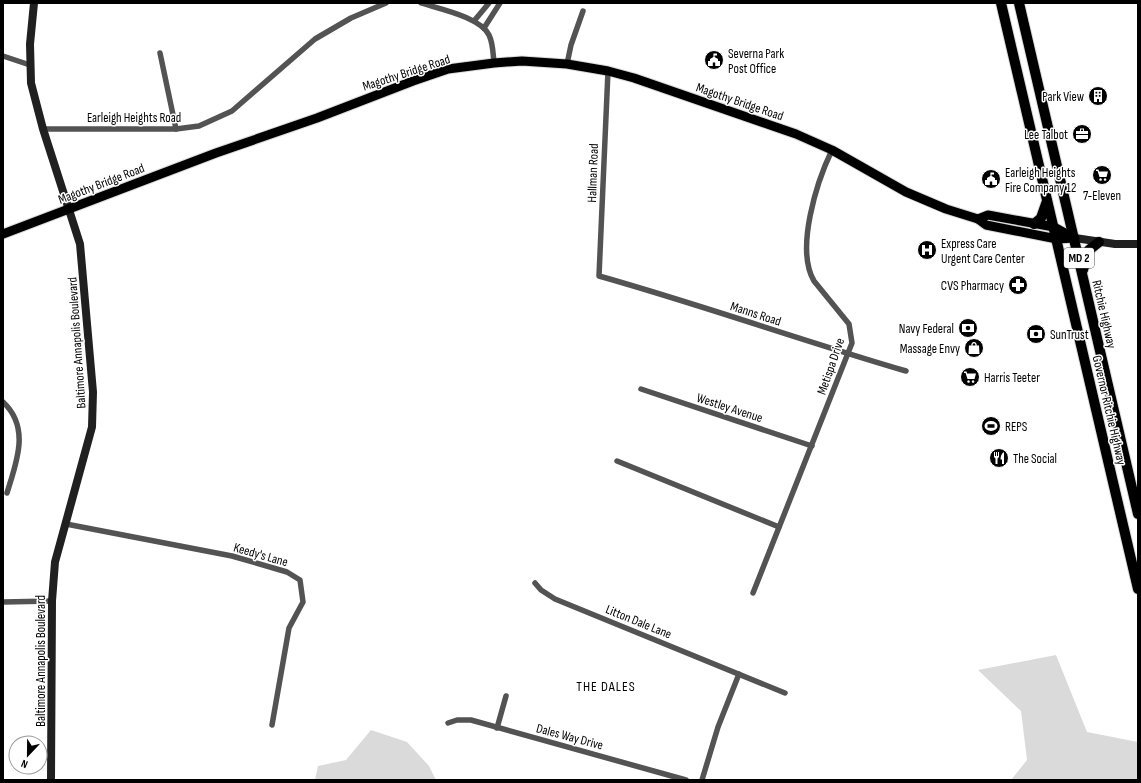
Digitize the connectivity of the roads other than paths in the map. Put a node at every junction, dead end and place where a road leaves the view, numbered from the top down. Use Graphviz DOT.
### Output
graph roads {
  1 [pos="34,3"];
  2 [pos="386,3"];
  3 [pos="421,3"];
  4 [pos="489,3"];
  5 [pos="500,3"];
  6 [pos="1001,3"];
  7 [pos="1019,3"];
  8 [pos="583,11"];
  9 [pos="474,21"];
  10 [pos="484,28"];
  11 [pos="160,53"];
  12 [pos="3,56"];
  13 [pos="494,63"];
  14 [pos="566,64"];
  15 [pos="30,65"];
  16 [pos="608,71"];
  17 [pos="43,129"];
  18 [pos="176,129"];
  19 [pos="832,150"];
  20 [pos="1048,199"];
  21 [pos="70,209"];
  22 [pos="978,219"];
  23 [pos="1034,224"];
  24 [pos="1054,226"];
  25 [pos="3,234"];
  26 [pos="1074,238"];
  27 [pos="1057,239"];
  28 [pos="1099,242"];
  29 [pos="1138,244"];
  30 [pos="1083,274"];
  31 [pos="599,276"];
  32 [pos="848,354"];
  33 [pos="906,371"];
  34 [pos="641,389"];
  35 [pos="3,402"];
  36 [pos="812,446"];
  37 [pos="617,461"];
  38 [pos="7,494"];
  39 [pos="1138,514"];
  40 [pos="66,524"];
  41 [pos="779,527"];
  42 [pos="536,583"];
  43 [pos="1138,589"];
  44 [pos="753,593"];
  45 [pos="52,601"];
  46 [pos="3,602"];
  47 [pos="739,674"];
  48 [pos="785,693"];
  49 [pos="506,696"];
  50 [pos="448,723"];
  51 [pos="272,725"];
  52 [pos="498,728"];
  53 [pos="51,780"];
  54 [pos="686,780"];
  55 [pos="702,780"];
  1 -- 15 [label="main road, Baltimore Annapolis Boulevard"];
  2 -- 18 [label="street, Earleigh Heights Road"];
  3 -- 9 [label="street"];
  4 -- 9 [label="street"];
  5 -- 10 [label="street"];
  6 -- 20 [label="highway, Governor Ritchie Highway / MD 2"];
  7 -- 26 [label="highway, Ritchie Highway / MD 2"];
  8 -- 14 [label="street"];
  9 -- 10 [label="street"];
  10 -- 13 [label="street"];
  11 -- 18 [label="street"];
  12 -- 15 [label="street"];
  13 -- 14 [label="main road, Magothy Bridge Road"];
  13 -- 21 [label="main road, Magothy Bridge Road"];
  14 -- 16 [label="main road, Magothy Bridge Road"];
  15 -- 17 [label="main road, Baltimore Annapolis Boulevard"];
  16 -- 19 [label="main road, Magothy Bridge Road"];
  16 -- 31 [label="street, Hallman Road"];
  17 -- 18 [label="street, Earleigh Heights Road"];
  17 -- 21 [label="main road, Baltimore Annapolis Boulevard"];
  19 -- 22 [label="main road, Magothy Bridge Road"];
  19 -- 32 [label="street, Metispa Drive"];
  20 -- 23 [label="highway"];
  20 -- 24 [label="highway, Governor Ritchie Highway / MD 2"];
  21 -- 25 [label="main road, Magothy Bridge Road"];
  21 -- 40 [label="main road, Baltimore Annapolis Boulevard"];
  22 -- 23 [label="main road, Magothy Bridge Road"];
  22 -- 27 [label="main road, Magothy Bridge Road"];
  23 -- 24 [label="main road, Magothy Bridge Road"];
  24 -- 26 [label="main road, Magothy Bridge Road"];
  24 -- 27 [label="highway, Governor Ritchie Highway / MD 2"];
  26 -- 27 [label="main road, Magothy Bridge Road"];
  26 -- 28 [label="main road"];
  26 -- 30 [label="highway, Ritchie Highway / MD 2"];
  27 -- 43 [label="highway, Governor Ritchie Highway / MD 2"];
  28 -- 29 [label="main road"];
  28 -- 30 [label="highway"];
  30 -- 39 [label="highway, Ritchie Highway / MD 2"];
  31 -- 32 [label="street, Manns Road"];
  32 -- 33 [label="street, Manns Road"];
  32 -- 36 [label="street, Metispa Drive"];
  34 -- 36 [label="street, Westley Avenue"];
  35 -- 38 [label="street"];
  36 -- 41 [label="street, Metispa Drive"];
  37 -- 41 [label="street"];
  40 -- 45 [label="main road, Baltimore Annapolis Boulevard"];
  40 -- 51 [label="street, Keedy's Lane"];
  41 -- 44 [label="street, Metispa Drive"];
  42 -- 47 [label="street, Litton Dale Lane"];
  45 -- 46 [label="street"];
  45 -- 53 [label="main road, Baltimore Annapolis Boulevard"];
  47 -- 48 [label="street, Litton Dale Lane"];
  47 -- 55 [label="street"];
  49 -- 52 [label="street"];
  50 -- 52 [label="street, Dales Way Drive"];
  52 -- 54 [label="street, Dales Way Drive"];
}
